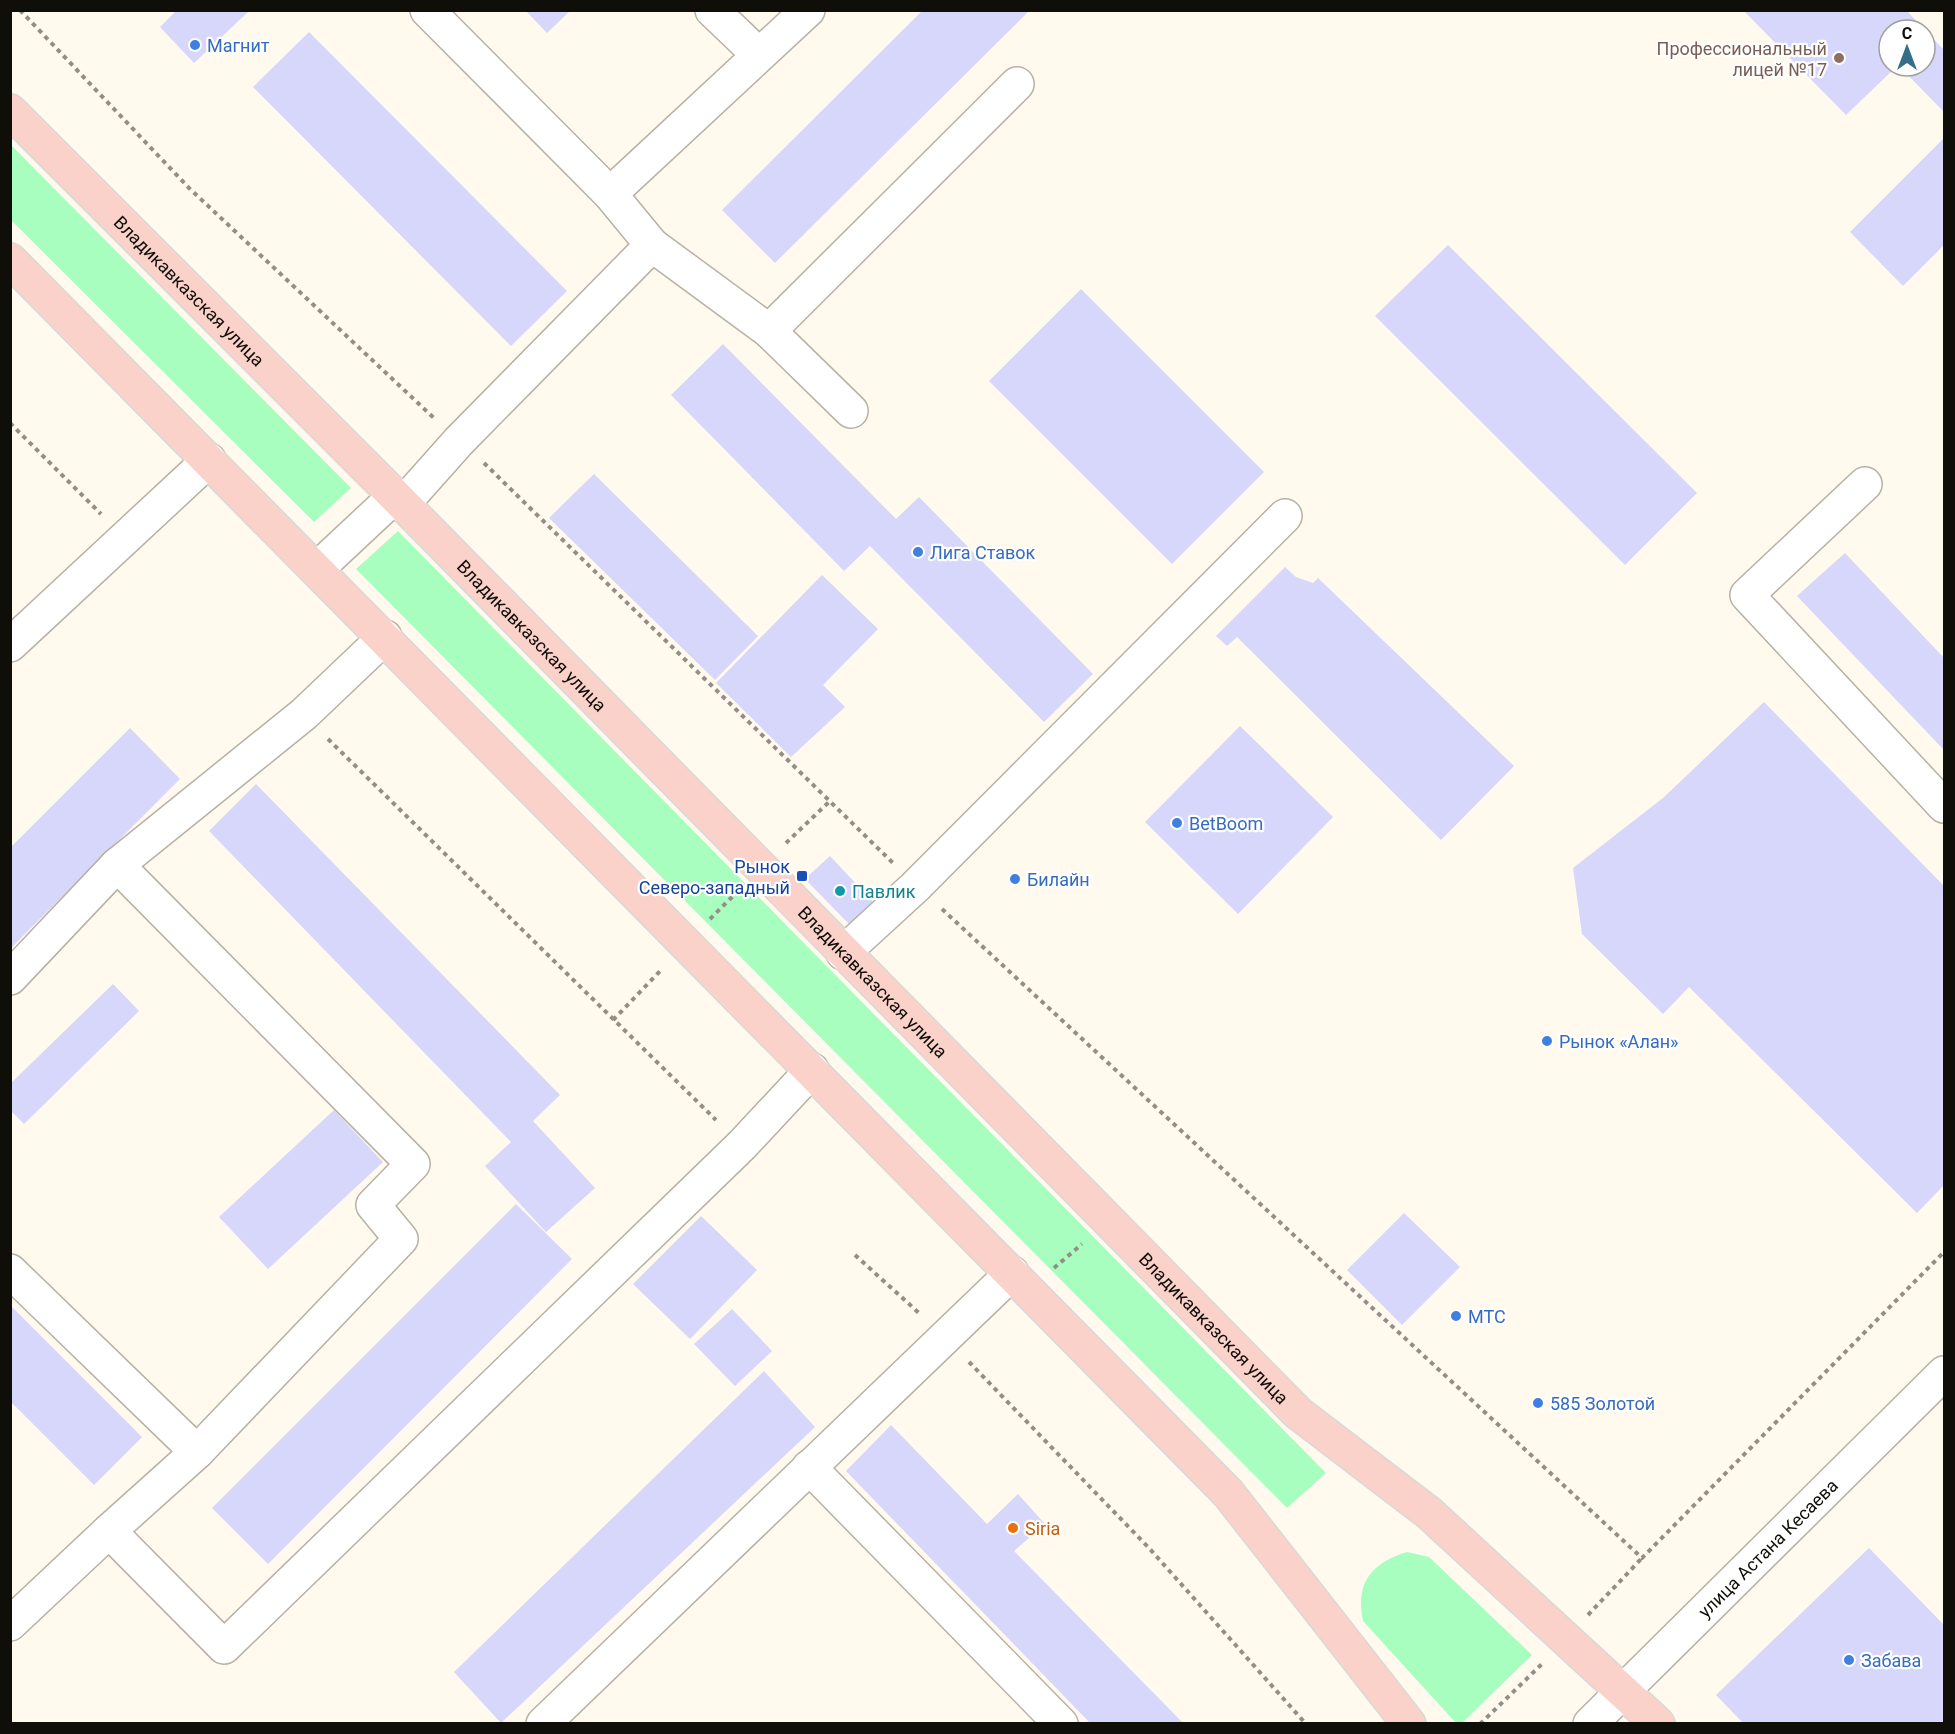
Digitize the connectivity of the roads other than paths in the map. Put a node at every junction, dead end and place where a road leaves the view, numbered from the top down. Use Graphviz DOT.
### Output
graph roads {
  1 [pos="427,10"];
  2 [pos="712,10"];
  3 [pos="808,10"];
  4 [pos="759,55"];
  5 [pos="1017,84"];
  6 [pos="10,111"];
  7 [pos="610,194"];
  8 [pos="652,245"];
  9 [pos="10,260"];
  10 [pos="769,331"];
  11 [pos="851,411"];
  12 [pos="209,460"];
  13 [pos="1864,484"];
  14 [pos="399,501"];
  15 [pos="1285,516"];
  16 [pos="318,568"];
  17 [pos="385,637"];
  18 [pos="10,645"];
  19 [pos="1944,806"];
  20 [pos="117,865"];
  21 [pos="843,953"];
  22 [pos="10,978"];
  23 [pos="812,1070"];
  24 [pos="10,1271"];
  25 [pos="1012,1273"];
  26 [pos="1944,1373"];
  27 [pos="197,1452"];
  28 [pos="809,1467"];
  29 [pos="109,1531"];
  30 [pos="10,1624"];
  31 [pos="1623,1690"];
  32 [pos="543,1724"];
  33 [pos="1060,1724"];
  34 [pos="1409,1724"];
  35 [pos="1590,1724"];
  36 [pos="1658,1724"];
  1 -- 7 [label="street"];
  2 -- 4 [label="street"];
  3 -- 4 [label="street"];
  4 -- 7 [label="street"];
  5 -- 10 [label="street"];
  6 -- 14 [label="main road, Владикавказская улица"];
  7 -- 8 [label="street"];
  8 -- 10 [label="street"];
  8 -- 14 [label="street"];
  9 -- 12 [label="main road"];
  10 -- 11 [label="street"];
  12 -- 16 [label="main road"];
  12 -- 18 [label="street"];
  13 -- 19 [label="street"];
  14 -- 16 [label="street"];
  14 -- 21 [label="main road, Владикавказская улица"];
  15 -- 21 [label="street"];
  16 -- 17 [label="main road"];
  17 -- 20 [label="street"];
  17 -- 23 [label="main road"];
  20 -- 22 [label="street"];
  20 -- 27 [label="street"];
  21 -- 31 [label="main road, Владикавказская улица"];
  23 -- 25 [label="main road"];
  23 -- 29 [label="street"];
  24 -- 27 [label="street"];
  25 -- 28 [label="street"];
  25 -- 34 [label="main road"];
  26 -- 31 [label="street, улица Астана Кесаева"];
  27 -- 29 [label="street"];
  28 -- 32 [label="street"];
  28 -- 33 [label="street"];
  29 -- 30 [label="street"];
  31 -- 35 [label="street, улица Астана Кесаева"];
  31 -- 36 [label="main road, Владикавказская улица"];
}
